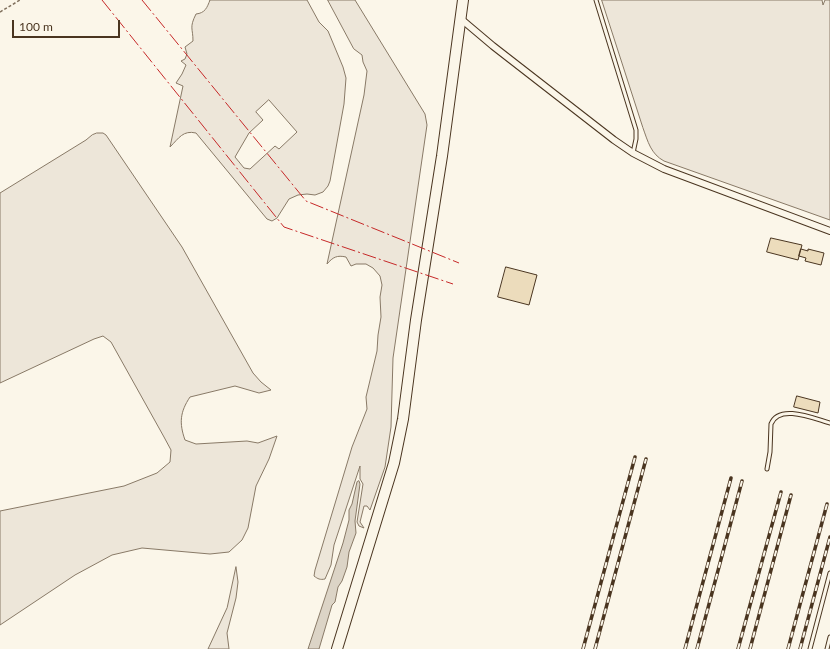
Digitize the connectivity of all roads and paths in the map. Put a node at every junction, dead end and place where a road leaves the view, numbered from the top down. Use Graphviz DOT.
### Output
graph roads {
  1 [pos="20,0"];
  2 [pos="463,0"];
  3 [pos="596,0"];
  4 [pos="0,12"];
  5 [pos="461,19"];
  6 [pos="633,153"];
  7 [pos="830,231"];
  8 [pos="830,423"];
  9 [pos="767,469"];
  10 [pos="830,573"];
  11 [pos="830,637"];
  12 [pos="337,649"];
  13 [pos="810,649"];
  14 [pos="827,649"];
  1 -- 4 [label="path"];
  2 -- 5 [label="main road"];
  3 -- 6 [label="lane"];
  5 -- 6 [label="street"];
  5 -- 12 [label="main road"];
  6 -- 7 [label="street"];
  8 -- 9 [label="lane"];
  10 -- 13 [label="lane"];
  11 -- 14 [label="lane"];
}
